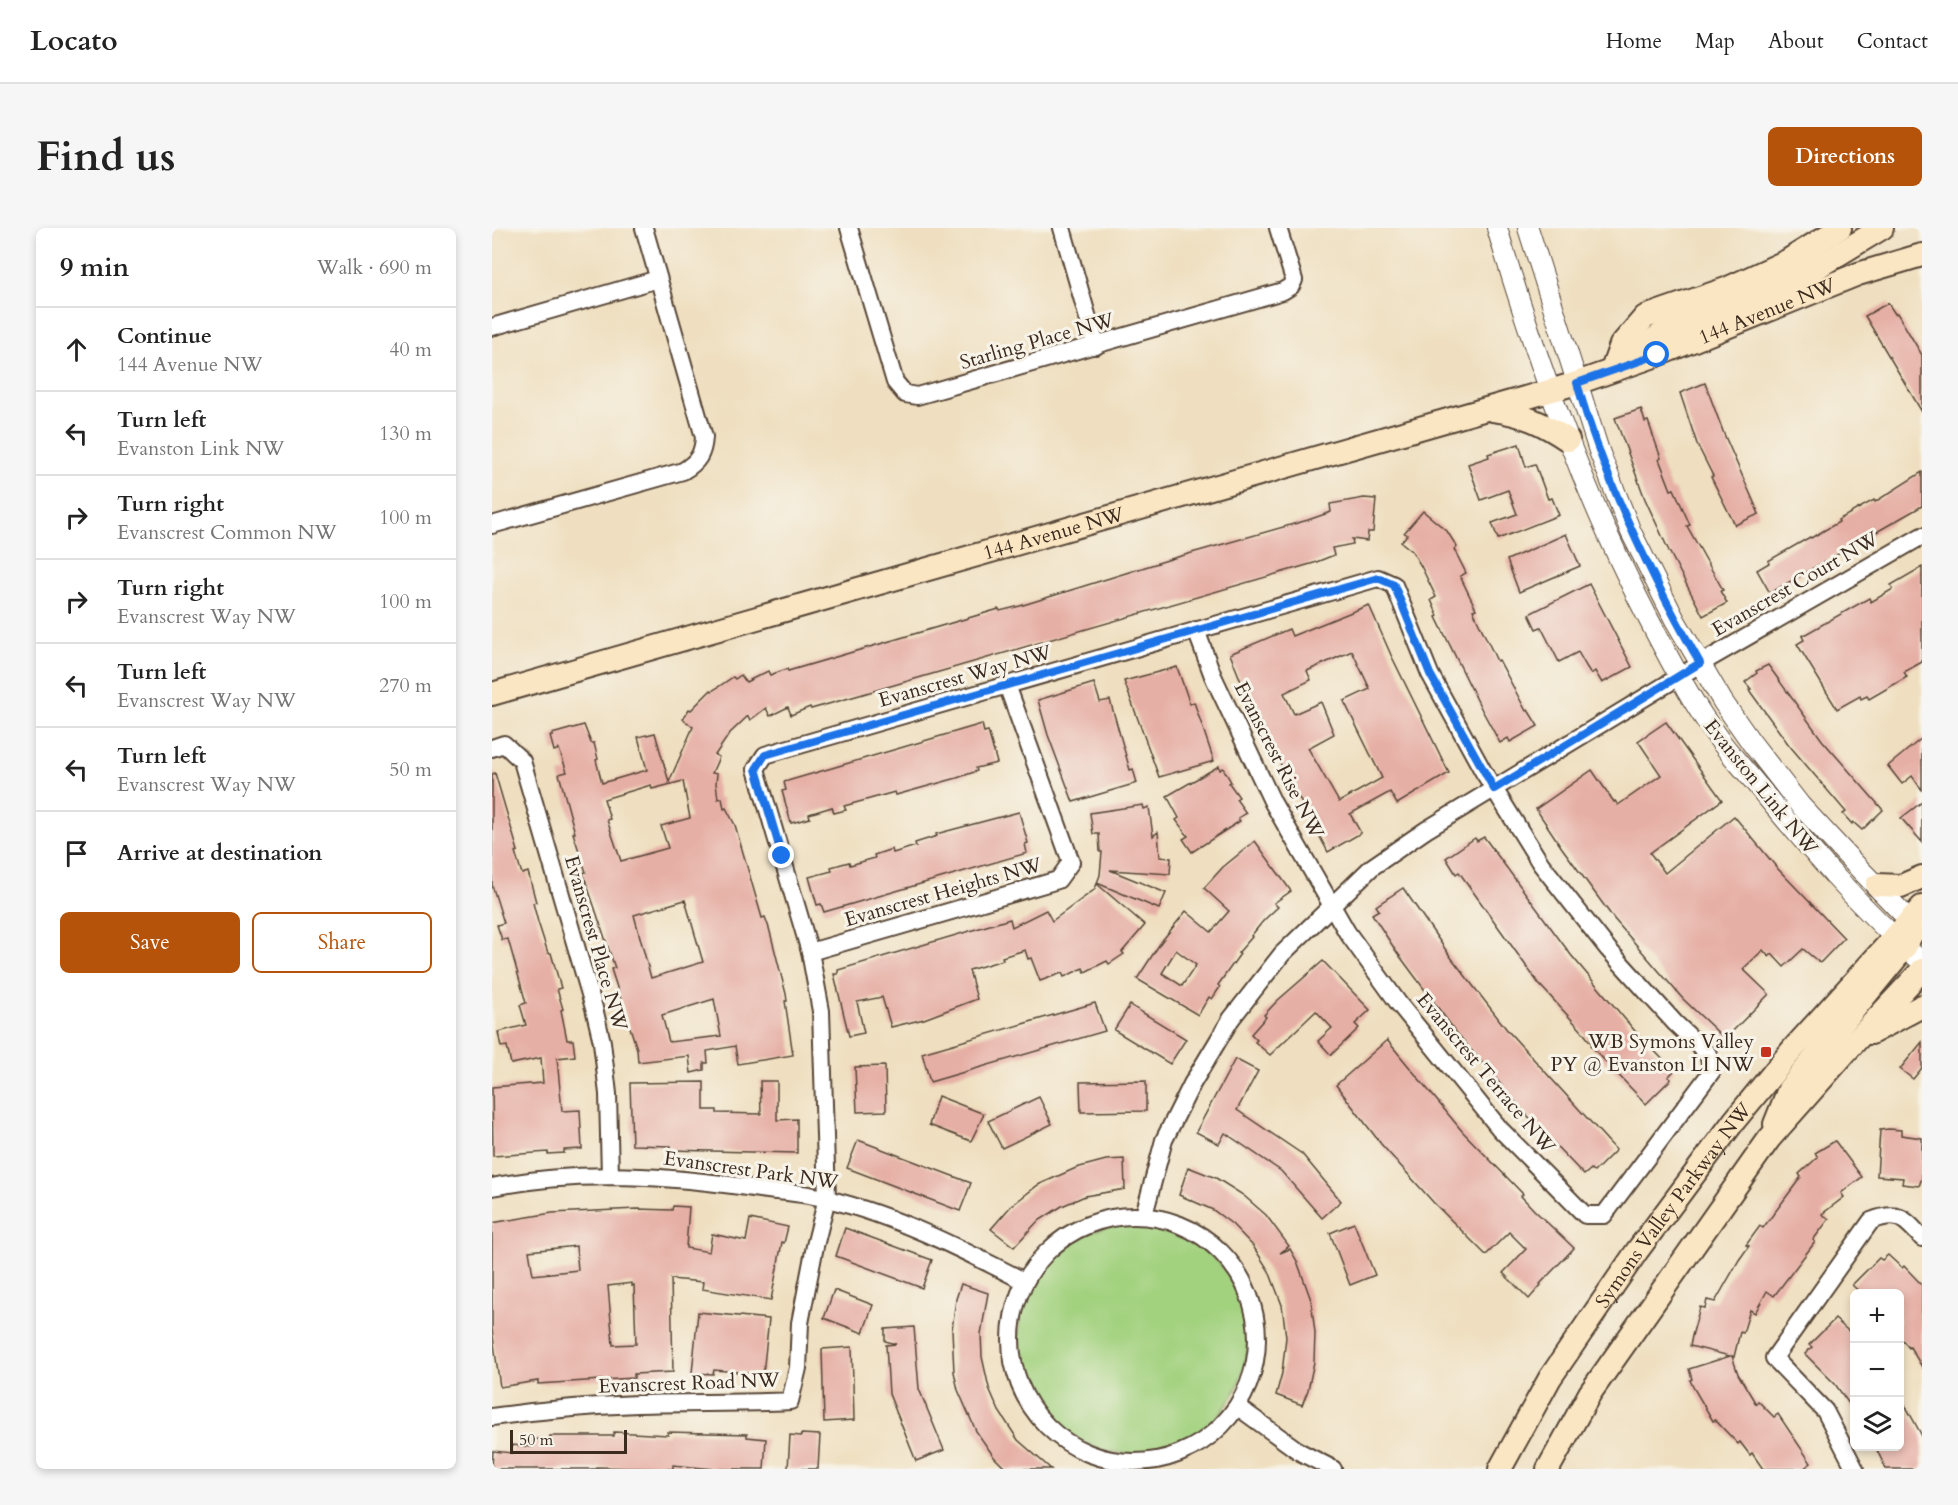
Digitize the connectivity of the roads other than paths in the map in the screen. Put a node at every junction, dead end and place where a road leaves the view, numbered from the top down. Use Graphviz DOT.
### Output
graph roads {
  1 [pos="644,228"];
  2 [pos="849,228"];
  3 [pos="1062,228"];
  4 [pos="1278,228"];
  5 [pos="1497,228"];
  6 [pos="1528,228"];
  7 [pos="1840,228"];
  8 [pos="1882,228"];
  9 [pos="1922,255"];
  10 [pos="658,279"];
  11 [pos="492,327"];
  12 [pos="1096,346"];
  13 [pos="1612,370"];
  14 [pos="1577,383"];
  15 [pos="1550,391"];
  16 [pos="1489,409"];
  17 [pos="1568,440"];
  18 [pos="492,525"];
  19 [pos="1922,536"];
  20 [pos="1196,630"];
  21 [pos="1690,670"];
  22 [pos="1007,685"];
  23 [pos="492,694"];
  24 [pos="492,748"];
  25 [pos="1494,789"];
  26 [pos="1922,877"];
  27 [pos="1877,885"];
  28 [pos="1333,907"];
  29 [pos="1918,919"];
  30 [pos="1907,949"];
  31 [pos="810,952"];
  32 [pos="1922,970"];
  33 [pos="1922,1006"];
  34 [pos="1852,1044"];
  35 [pos="1769,1139"];
  36 [pos="610,1176"];
  37 [pos="492,1187"];
  38 [pos="826,1198"];
  39 [pos="1144,1215"];
  40 [pos="1922,1238"];
  41 [pos="1024,1281"];
  42 [pos="1238,1407"];
  43 [pos="492,1417"];
  44 [pos="1101,1464"];
  45 [pos="1333,1469"];
  46 [pos="1500,1469"];
  47 [pos="1548,1469"];
  48 [pos="1855,1469"];
  1 -- 10 [label="street"];
  2 -- 12 [label="street, Starling Place NW"];
  3 -- 12 [label="street"];
  4 -- 12 [label="street, Starling Place NW"];
  5 -- 15 [label="street, Evanston Link NW"];
  6 -- 14 [label="street, Evanston Link NW"];
  7 -- 13 [label="main road, 144 Avenue NW"];
  8 -- 13 [label="main road, 144 Avenue NW"];
  9 -- 13 [label="main road, 144 Avenue NW"];
  10 -- 11 [label="street"];
  10 -- 18 [label="street"];
  13 -- 14 [label="main road, 144 Avenue NW"];
  14 -- 15 [label="main road, 144 Avenue NW"];
  14 -- 21 [label="street, Evanston Link NW"];
  15 -- 16 [label="main road, 144 Avenue NW"];
  15 -- 17 [label="street, Evanston Link NW"];
  16 -- 17 [label="main road"];
  16 -- 23 [label="main road, 144 Avenue NW"];
  17 -- 21 [label="street, Evanston Link NW"];
  19 -- 21 [label="street, Evanscrest Court NW"];
  20 -- 22 [label="street, Evanscrest Way NW"];
  20 -- 25 [label="street, Evanscrest Way NW"];
  20 -- 28 [label="street, Evanscrest Rise NW"];
  21 -- 25 [label="street, Evanscrest Court NW"];
  21 -- 27 [label="street, Evanston Link NW"];
  21 -- 30 [label="street, Evanston Link NW"];
  22 -- 31 [label="street, Evanscrest Way NW"];
  22 -- 31 [label="street, Evanscrest Heights NW"];
  24 -- 36 [label="street, Evanscrest Place NW"];
  25 -- 28 [label="street, Evanscrest Court NW"];
  25 -- 28 [label="street, Evanscrest Terrace NW"];
  26 -- 27 [label="main road"];
  27 -- 29 [label="street, Evanston Link NW"];
  28 -- 39 [label="street, Evanscrest Court NW"];
  29 -- 30 [label="main road, Symons Valley Parkway NW"];
  30 -- 35 [label="main road"];
  30 -- 46 [label="main road, Symons Valley Parkway NW"];
  31 -- 38 [label="street, Evanscrest Way NW"];
  32 -- 34 [label="main road, Symons Valley Parkway NW"];
  33 -- 34 [label="main road"];
  34 -- 35 [label="main road, Symons Valley Parkway NW"];
  35 -- 47 [label="main road, Symons Valley Parkway NW"];
  36 -- 37 [label="street, Evanscrest Park NW"];
  36 -- 38 [label="street, Evanscrest Park NW"];
  38 -- 41 [label="street, Evanscrest Park NW"];
  38 -- 43 [label="street, Evanscrest Road NW"];
  39 -- 41 [label="street"];
  39 -- 42 [label="street"];
  40 -- 48 [label="street"];
  41 -- 44 [label="street"];
  42 -- 44 [label="street"];
  42 -- 45 [label="street"];
}
